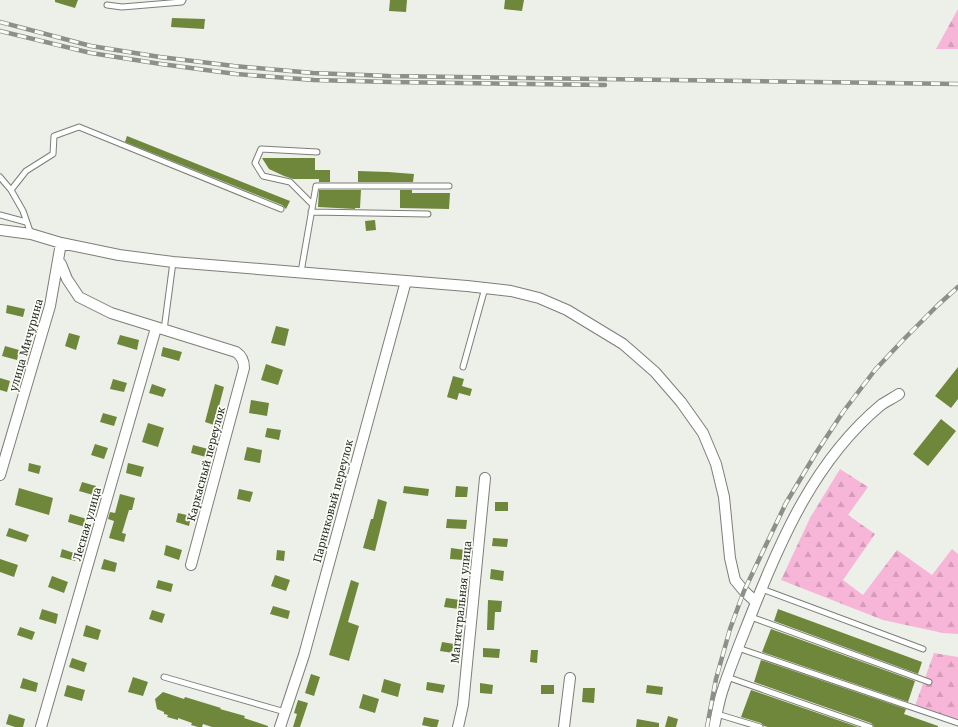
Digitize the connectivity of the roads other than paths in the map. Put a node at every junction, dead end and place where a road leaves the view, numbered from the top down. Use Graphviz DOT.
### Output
graph roads {
  1 [pos="183,0"];
  2 [pos="107,5"];
  3 [pos="317,152"];
  4 [pos="0,177"];
  5 [pos="449,186"];
  6 [pos="11,190"];
  7 [pos="312,204"];
  8 [pos="281,209"];
  9 [pos="311,212"];
  10 [pos="428,214"];
  11 [pos="0,215"];
  12 [pos="26,222"];
  13 [pos="0,230"];
  14 [pos="31,234"];
  15 [pos="61,243"];
  16 [pos="58,261"];
  17 [pos="173,262"];
  18 [pos="301,272"];
  19 [pos="406,281"];
  20 [pos="485,288"];
  21 [pos="160,329"];
  22 [pos="463,367"];
  23 [pos="899,394"];
  24 [pos="0,475"];
  25 [pos="485,478"];
  26 [pos="191,565"];
  27 [pos="762,589"];
  28 [pos="756,602"];
  29 [pos="750,617"];
  30 [pos="738,648"];
  31 [pos="923,649"];
  32 [pos="164,677"];
  33 [pos="727,677"];
  34 [pos="570,678"];
  35 [pos="929,682"];
  36 [pos="285,712"];
  37 [pos="717,714"];
  38 [pos="958,723"];
  39 [pos="41,727"];
  40 [pos="280,727"];
  41 [pos="458,727"];
  42 [pos="564,727"];
  43 [pos="714,727"];
  44 [pos="760,727"];
  45 [pos="870,727"];
  1 -- 2 [label="lane"];
  3 -- 7 [label="lane"];
  4 -- 6 [label="lane"];
  5 -- 7 [label="lane"];
  6 -- 8 [label="lane"];
  6 -- 12 [label="lane"];
  7 -- 9 [label="lane"];
  9 -- 10 [label="lane"];
  9 -- 18 [label="lane"];
  11 -- 12 [label="lane"];
  12 -- 14 [label="lane"];
  13 -- 14 [label="street"];
  14 -- 15 [label="street"];
  15 -- 16 [label="street, улица Мичурина"];
  15 -- 17 [label="street"];
  16 -- 21 [label="street"];
  16 -- 24 [label="street, улица Мичурина"];
  17 -- 18 [label="street"];
  17 -- 21 [label="lane"];
  18 -- 19 [label="street"];
  19 -- 20 [label="street"];
  19 -- 36 [label="street, Парниковый переулок"];
  20 -- 22 [label="lane"];
  20 -- 28 [label="street"];
  21 -- 26 [label="street, Каркасный переулок"];
  21 -- 39 [label="street, Лесная улица"];
  23 -- 27 [label="street"];
  25 -- 41 [label="street, Магистральная улица"];
  27 -- 28 [label="street"];
  27 -- 31 [label="lane"];
  28 -- 29 [label="street"];
  29 -- 30 [label="street"];
  29 -- 35 [label="lane"];
  30 -- 33 [label="street"];
  30 -- 38 [label="lane"];
  32 -- 36 [label="lane"];
  33 -- 37 [label="street"];
  33 -- 45 [label="lane"];
  34 -- 42 [label="street"];
  36 -- 40 [label="street, Парниковый переулок"];
  37 -- 43 [label="street"];
  37 -- 44 [label="lane"];
}
